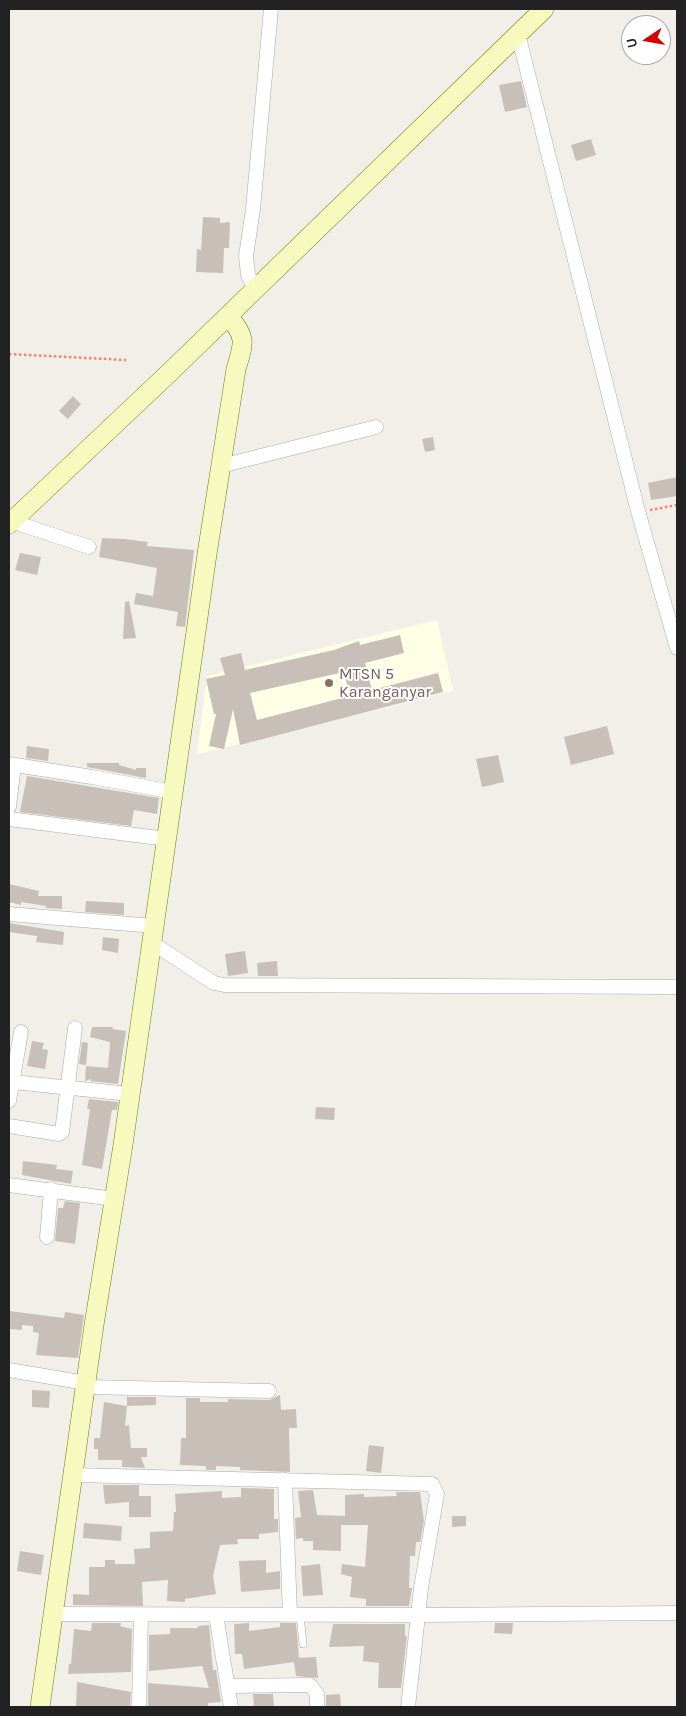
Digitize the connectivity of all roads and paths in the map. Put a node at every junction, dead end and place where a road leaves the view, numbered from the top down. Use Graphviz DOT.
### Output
graph roads {
  1 [pos="271,9"];
  2 [pos="544,9"];
  3 [pos="518,34"];
  4 [pos="252,282"];
  5 [pos="228,316"];
  6 [pos="9,354"];
  7 [pos="126,360"];
  8 [pos="376,428"];
  9 [pos="220,466"];
  10 [pos="677,505"];
  11 [pos="638,512"];
  12 [pos="10,522"];
  13 [pos="89,547"];
  14 [pos="677,648"];
  15 [pos="12,765"];
  16 [pos="173,792"];
  17 [pos="9,807"];
  18 [pos="9,819"];
  19 [pos="167,839"];
  20 [pos="9,914"];
  21 [pos="153,935"];
  22 [pos="677,987"];
  23 [pos="75,1028"];
  24 [pos="20,1032"];
  25 [pos="13,1082"];
  26 [pos="68,1086"];
  27 [pos="130,1094"];
  28 [pos="9,1101"];
  29 [pos="9,1126"];
  30 [pos="9,1185"];
  31 [pos="51,1189"];
  32 [pos="114,1198"];
  33 [pos="47,1237"];
  34 [pos="9,1370"];
  35 [pos="86,1385"];
  36 [pos="269,1391"];
  37 [pos="73,1475"];
  38 [pos="285,1480"];
  39 [pos="677,1613"];
  40 [pos="53,1614"];
  41 [pos="216,1615"];
  42 [pos="295,1615"];
  43 [pos="418,1615"];
  44 [pos="141,1616"];
  45 [pos="303,1644"];
  46 [pos="229,1686"];
  47 [pos="40,1707"];
  48 [pos="140,1707"];
  49 [pos="231,1707"];
  50 [pos="317,1707"];
  51 [pos="408,1707"];
  1 -- 4 [label="street"];
  2 -- 3 [label="main road"];
  3 -- 4 [label="main road"];
  3 -- 11 [label="street"];
  4 -- 5 [label="main road"];
  5 -- 9 [label="main road"];
  5 -- 12 [label="main road"];
  6 -- 7 [label="path"];
  8 -- 9 [label="street"];
  9 -- 16 [label="main road"];
  10 -- 11 [label="path"];
  11 -- 14 [label="street"];
  12 -- 13 [label="street"];
  15 -- 16 [label="street"];
  15 -- 17 [label="street"];
  16 -- 19 [label="main road"];
  18 -- 19 [label="street"];
  19 -- 21 [label="main road"];
  20 -- 21 [label="street"];
  21 -- 22 [label="street"];
  21 -- 27 [label="main road"];
  23 -- 26 [label="street"];
  24 -- 25 [label="street"];
  25 -- 26 [label="street"];
  25 -- 28 [label="street"];
  26 -- 27 [label="street"];
  26 -- 29 [label="street"];
  27 -- 32 [label="main road"];
  30 -- 31 [label="street"];
  31 -- 32 [label="street"];
  31 -- 33 [label="street"];
  32 -- 35 [label="main road"];
  34 -- 35 [label="street"];
  35 -- 36 [label="street"];
  35 -- 37 [label="main road"];
  37 -- 38 [label="street"];
  37 -- 40 [label="main road"];
  38 -- 42 [label="street"];
  38 -- 43 [label="street"];
  39 -- 43 [label="street"];
  40 -- 44 [label="street"];
  40 -- 47 [label="main road"];
  41 -- 42 [label="street"];
  41 -- 44 [label="street"];
  41 -- 46 [label="street"];
  42 -- 43 [label="street"];
  42 -- 45 [label="lane"];
  43 -- 51 [label="street"];
  44 -- 48 [label="street"];
  46 -- 49 [label="street"];
  46 -- 50 [label="street"];
}
